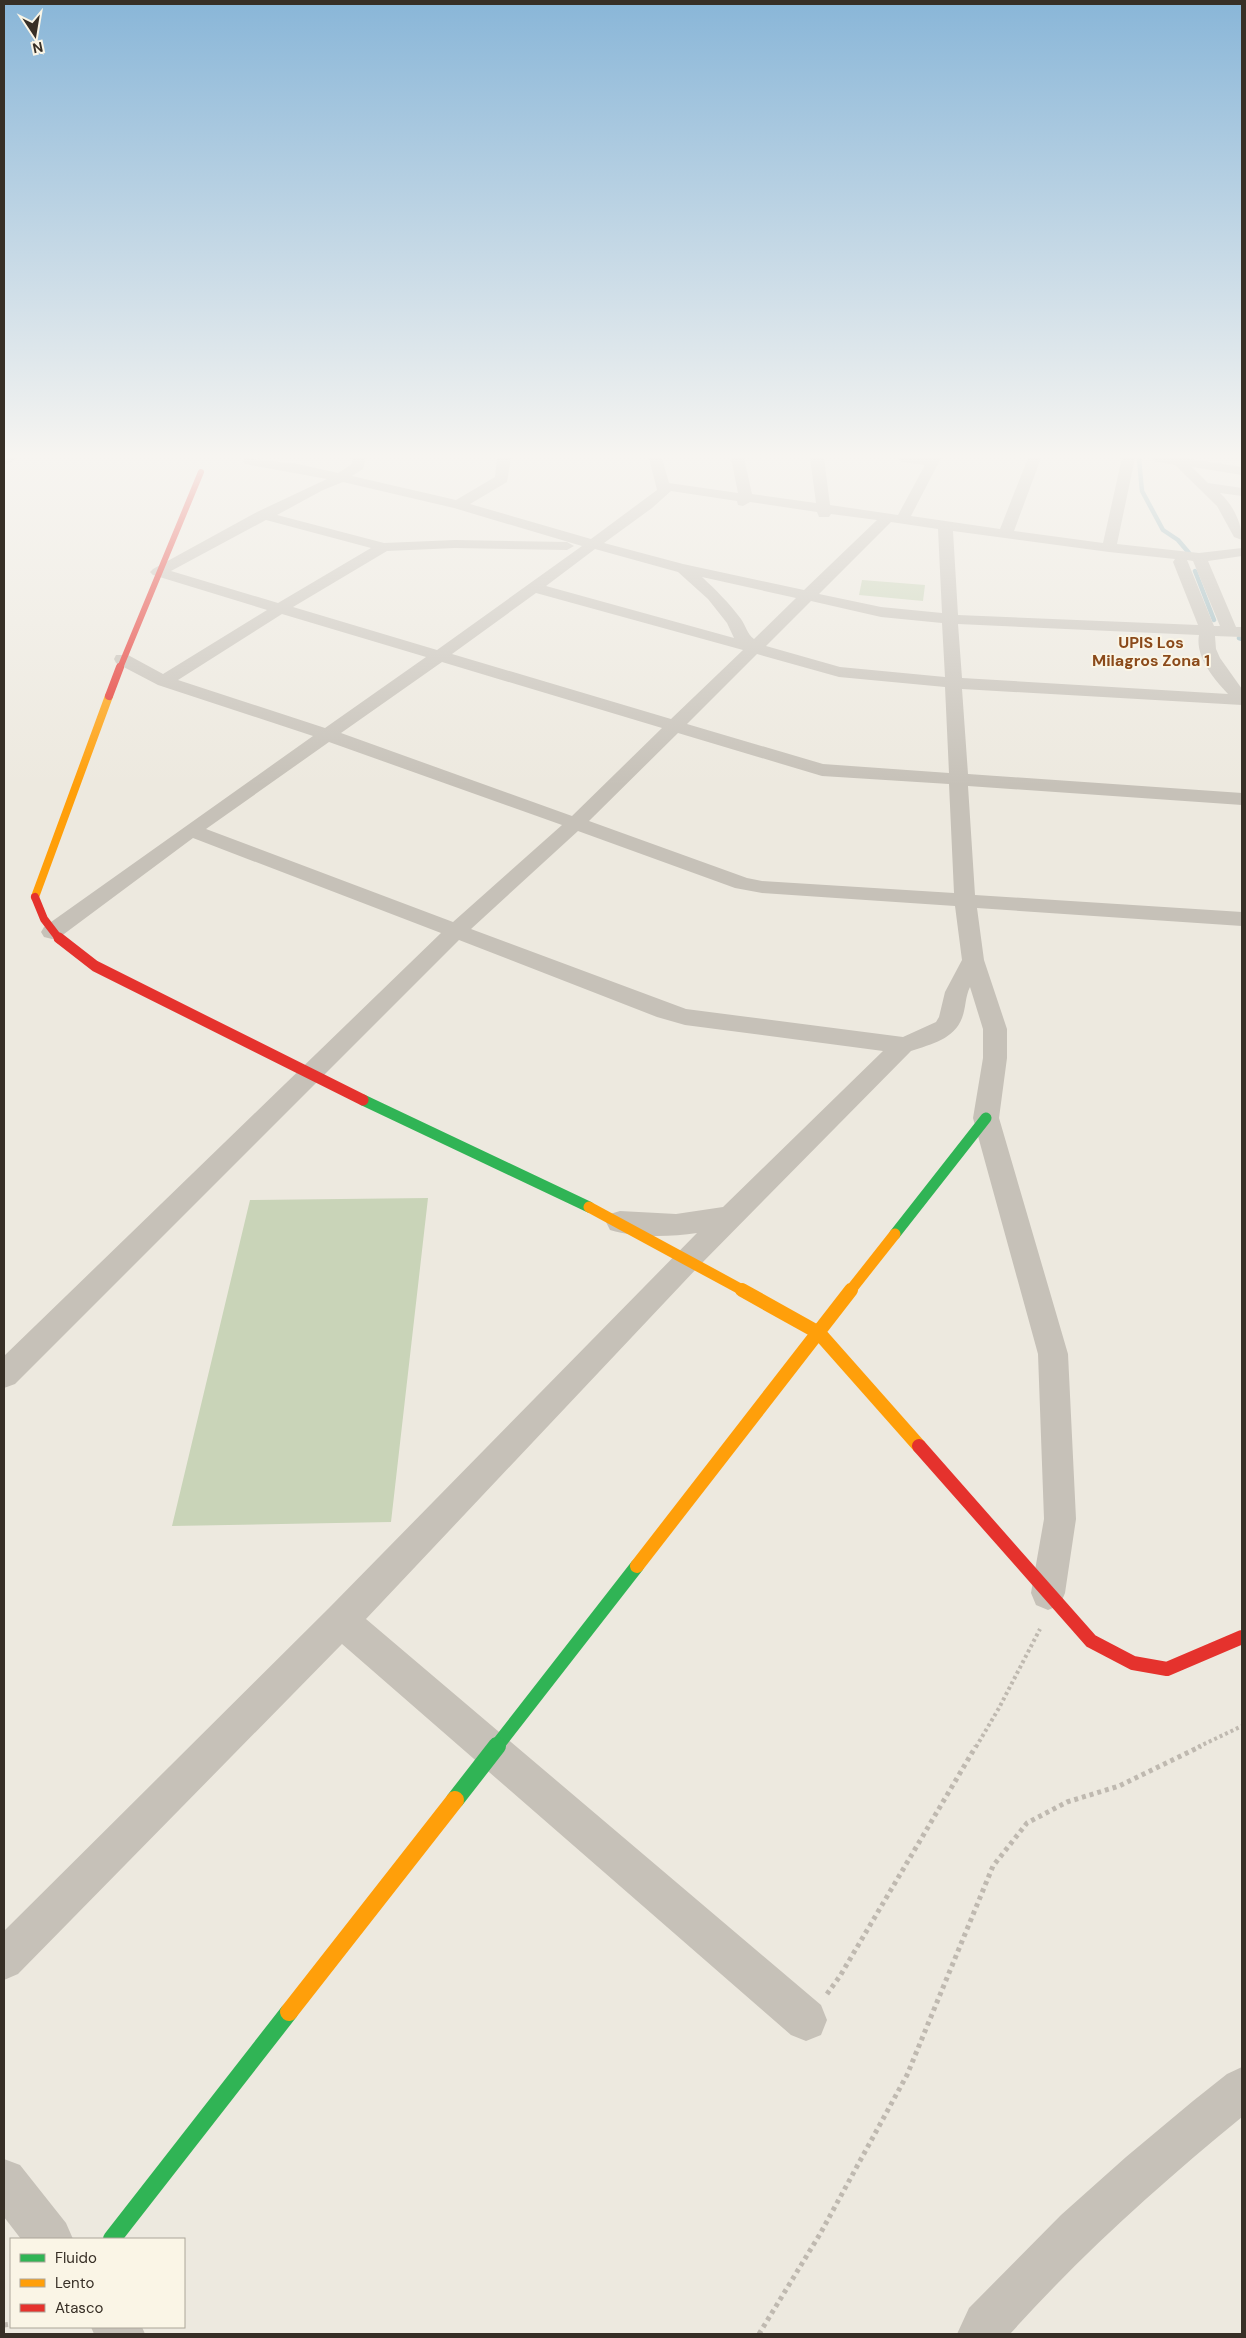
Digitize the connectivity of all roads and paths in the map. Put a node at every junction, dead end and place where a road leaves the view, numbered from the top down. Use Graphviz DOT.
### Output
graph roads {
  1 [pos="160,567"];
  2 [pos="167,567"];
  3 [pos="350,567"];
  4 [pos="558,567"];
  5 [pos="679,567"];
  6 [pos="838,567"];
  7 [pos="947,567"];
  8 [pos="1183,567"];
  9 [pos="1204,567"];
  10 [pos="682,568"];
  11 [pos="158,572"];
  12 [pos="534,587"];
  13 [pos="807,595"];
  14 [pos="280,608"];
  15 [pos="950,619"];
  16 [pos="1208,631"];
  17 [pos="1236,631"];
  18 [pos="756,648"];
  19 [pos="439,656"];
  20 [pos="122,659"];
  21 [pos="164,681"];
  22 [pos="953,682"];
  23 [pos="1242,699"];
  24 [pos="673,726"];
  25 [pos="328,735"];
  26 [pos="958,779"];
  27 [pos="1242,798"];
  28 [pos="576,822"];
  29 [pos="191,830"];
  30 [pos="965,900"];
  31 [pos="1242,919"];
  32 [pos="456,931"];
  33 [pos="52,932"];
  34 [pos="973,960"];
  35 [pos="903,1045"];
  36 [pos="309,1074"];
  37 [pos="986,1118"];
  38 [pos="730,1217"];
  39 [pos="620,1222"];
  40 [pos="688,1260"];
  41 [pos="819,1333"];
  42 [pos="4,1375"];
  43 [pos="1048,1593"];
  44 [pos="341,1620"];
  45 [pos="1242,1637"];
  46 [pos="1242,1726"];
  47 [pos="493,1750"];
  48 [pos="4,1960"];
  49 [pos="806,2020"];
  50 [pos="1242,2089"];
  51 [pos="4,2181"];
  52 [pos="49,2238"];
  53 [pos="113,2238"];
  54 [pos="759,2334"];
  55 [pos="981,2334"];
  1 -- 11 [label="street"];
  2 -- 11 [label="street"];
  3 -- 14 [label="street"];
  4 -- 12 [label="street"];
  5 -- 10 [label="street"];
  6 -- 13 [label="street"];
  7 -- 15 [label="street"];
  8 -- 16 [label="street"];
  9 -- 17 [label="street"];
  10 -- 13 [label="street"];
  10 -- 18 [label="street"];
  11 -- 14 [label="street"];
  11 -- 20 [label="street"];
  12 -- 18 [label="street"];
  12 -- 19 [label="street"];
  13 -- 15 [label="street"];
  13 -- 18 [label="street"];
  14 -- 19 [label="street"];
  14 -- 21 [label="street"];
  15 -- 16 [label="street"];
  15 -- 22 [label="street"];
  16 -- 17 [label="street"];
  16 -- 23 [label="street"];
  18 -- 22 [label="street"];
  18 -- 24 [label="street"];
  19 -- 24 [label="street"];
  19 -- 25 [label="street"];
  20 -- 21 [label="street"];
  20 -- 33 [label="street"];
  21 -- 25 [label="street"];
  22 -- 23 [label="street"];
  22 -- 26 [label="street"];
  24 -- 26 [label="street"];
  24 -- 28 [label="street"];
  25 -- 28 [label="street"];
  25 -- 29 [label="street"];
  26 -- 27 [label="street"];
  26 -- 30 [label="street"];
  28 -- 30 [label="street"];
  28 -- 32 [label="street"];
  29 -- 32 [label="street"];
  29 -- 33 [label="street"];
  30 -- 31 [label="street"];
  30 -- 34 [label="street"];
  32 -- 35 [label="street"];
  32 -- 36 [label="street"];
  33 -- 36 [label="street"];
  34 -- 35 [label="street"];
  34 -- 37 [label="street"];
  35 -- 38 [label="street"];
  36 -- 39 [label="street"];
  36 -- 42 [label="street"];
  37 -- 41 [label="street"];
  37 -- 43 [label="street"];
  38 -- 39 [label="street"];
  38 -- 40 [label="street"];
  39 -- 40 [label="street"];
  40 -- 41 [label="street"];
  40 -- 44 [label="street"];
  41 -- 43 [label="street"];
  41 -- 47 [label="street"];
  43 -- 45 [label="street"];
  43 -- 49 [label="path"];
  44 -- 47 [label="street"];
  44 -- 48 [label="street"];
  46 -- 54 [label="path"];
  47 -- 49 [label="street"];
  47 -- 53 [label="street"];
  50 -- 55 [label="street"];
  51 -- 52 [label="street"];
}
